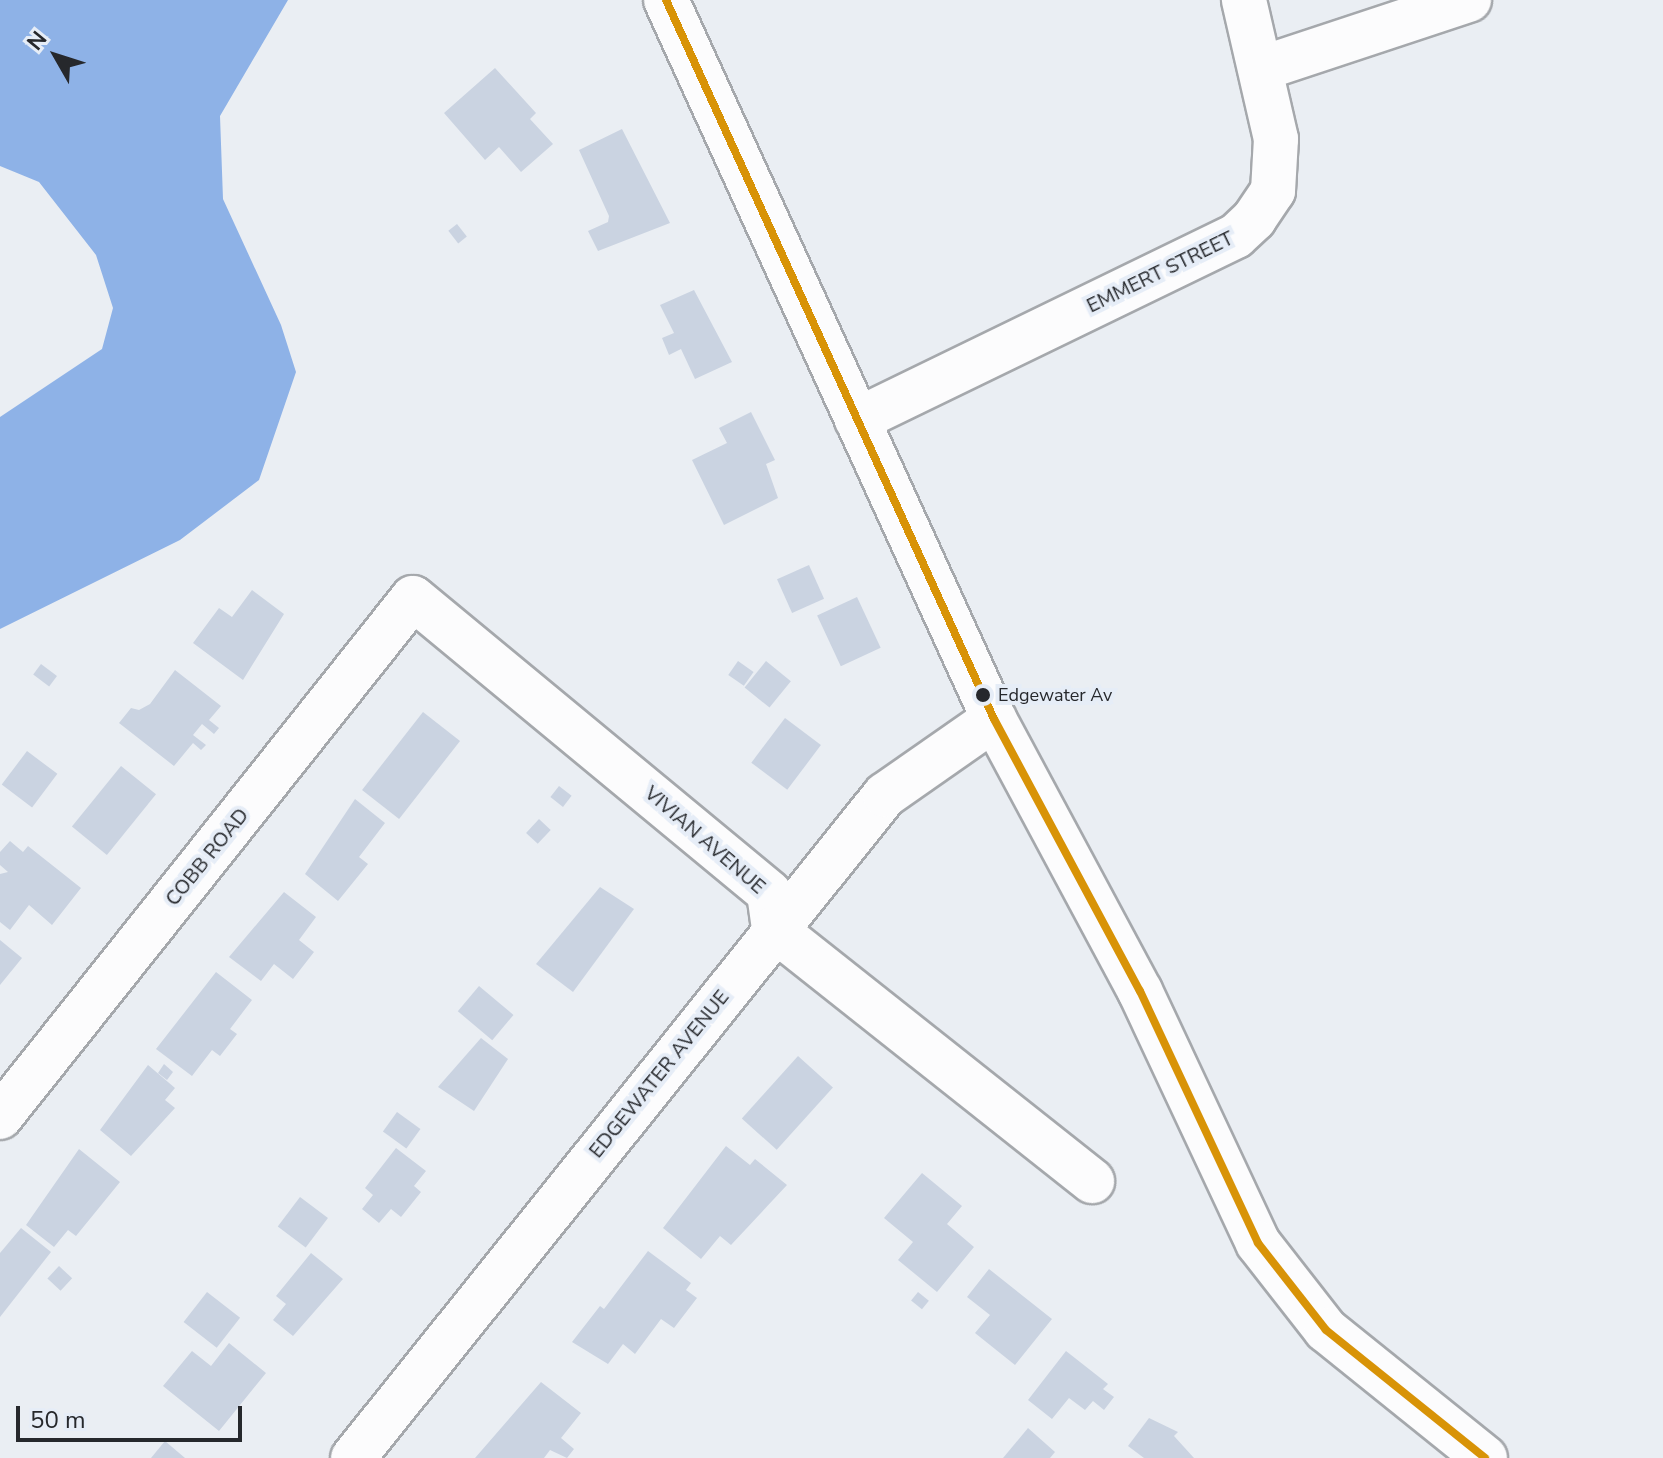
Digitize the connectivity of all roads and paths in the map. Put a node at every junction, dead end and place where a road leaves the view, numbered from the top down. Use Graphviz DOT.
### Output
graph roads {
  1 [pos="666,0"];
  2 [pos="1244,0"];
  3 [pos="1469,0"];
  4 [pos="1263,68"];
  5 [pos="857,420"];
  6 [pos="413,598"];
  7 [pos="994,719"];
  8 [pos="774,929"];
  9 [pos="0,1117"];
  10 [pos="1092,1181"];
  11 [pos="353,1458"];
  12 [pos="1485,1458"];
  1 -- 5 [label="street"];
  2 -- 4 [label="street, EMMERT STREET"];
  3 -- 4 [label="street"];
  4 -- 5 [label="street, EMMERT STREET"];
  5 -- 7 [label="street"];
  6 -- 8 [label="street, VIVIAN AVENUE"];
  6 -- 9 [label="street, COBB ROAD"];
  7 -- 8 [label="street, EDGEWATER AVENUE"];
  7 -- 12 [label="street"];
  8 -- 10 [label="street"];
  8 -- 11 [label="street, EDGEWATER AVENUE"];
}
